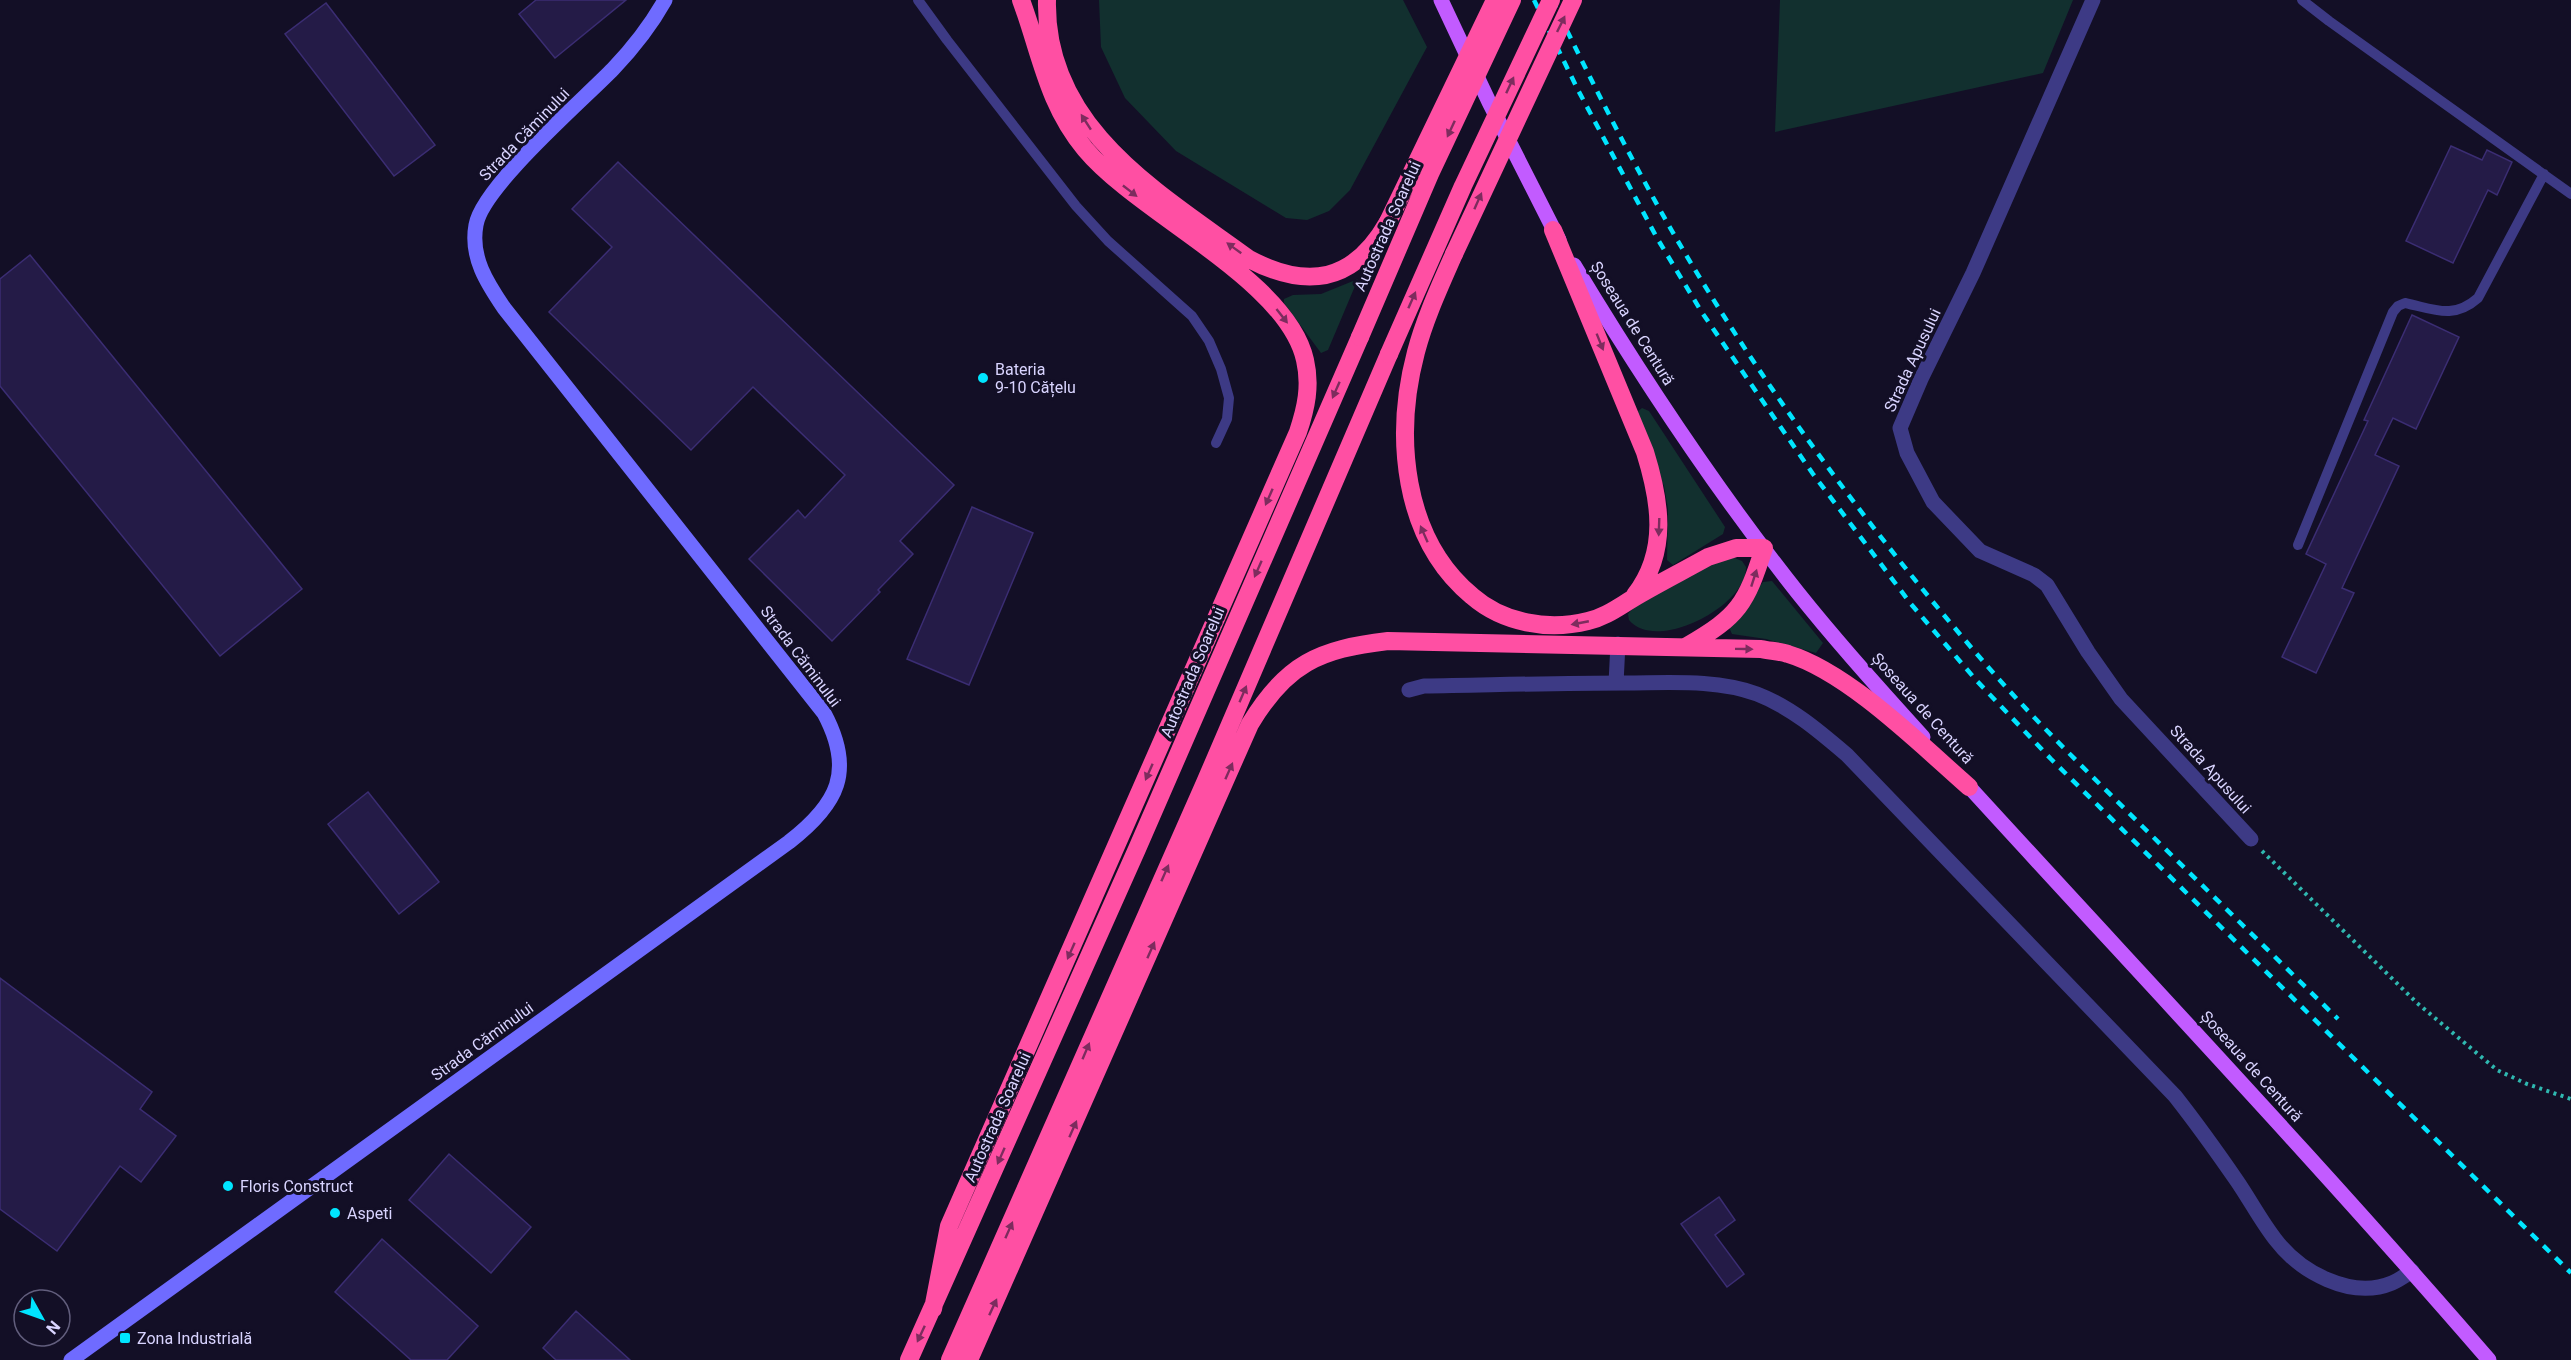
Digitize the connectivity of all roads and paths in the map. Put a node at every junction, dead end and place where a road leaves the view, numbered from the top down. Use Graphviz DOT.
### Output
graph roads {
  1 [pos="665,0"];
  2 [pos="918,0"];
  3 [pos="1021,0"];
  4 [pos="1047,0"];
  5 [pos="1435,0"];
  6 [pos="1441,0"];
  7 [pos="1495,0"];
  8 [pos="1512,0"];
  9 [pos="1551,0"];
  10 [pos="1573,0"];
  11 [pos="2093,0"];
  12 [pos="2302,0"];
  13 [pos="1451,21"];
  14 [pos="2544,174"];
  15 [pos="2571,194"];
  16 [pos="1553,230"];
  17 [pos="1216,443"];
  18 [pos="2298,545"];
  19 [pos="1764,548"];
  20 [pos="1632,598"];
  21 [pos="1618,644"];
  22 [pos="1685,647"];
  23 [pos="1616,683"];
  24 [pos="1409,690"];
  25 [pos="1969,787"];
  26 [pos="2251,839"];
  27 [pos="2571,1099"];
  28 [pos="2412,1271"];
  29 [pos="933,1309"];
  30 [pos="71,1360"];
  31 [pos="909,1360"];
  32 [pos="950,1360"];
  33 [pos="969,1360"];
  34 [pos="2489,1360"];
  1 -- 30 [label="street, Strada Căminului"];
  2 -- 17 [label="lane"];
  3 -- 29 [label="highway, one-way"];
  7 -- 4 [label="highway, one-way, bridge"];
  5 -- 13 [label="main road"];
  6 -- 13 [label="main road, Șoseaua de Centură"];
  8 -- 29 [label="highway, Autostrada Soarelui, one-way, bridge"];
  32 -- 9 [label="highway, one-way, bridge"];
  20 -- 10 [label="highway, one-way, bridge"];
  11 -- 26 [label="street, Strada Apusului"];
  12 -- 14 [label="lane"];
  13 -- 16 [label="main road, Șoseaua de Centură"];
  14 -- 15 [label="lane"];
  14 -- 18 [label="lane"];
  16 -- 19 [label="main road, Șoseaua de Centură"];
  16 -- 20 [label="highway, one-way"];
  19 -- 20 [label="highway"];
  22 -- 19 [label="highway, one-way"];
  19 -- 25 [label="main road, Șoseaua de Centură"];
  21 -- 22 [label="highway"];
  21 -- 23 [label="street"];
  33 -- 21 [label="highway, one-way"];
  22 -- 25 [label="highway, one-way"];
  23 -- 24 [label="street"];
  23 -- 28 [label="street"];
  25 -- 28 [label="main road, Șoseaua de Centură"];
  26 -- 27 [label="path"];
  28 -- 34 [label="main road, Șoseaua de Centură"];
  29 -- 31 [label="highway, Autostrada Soarelui, one-way"];
}
